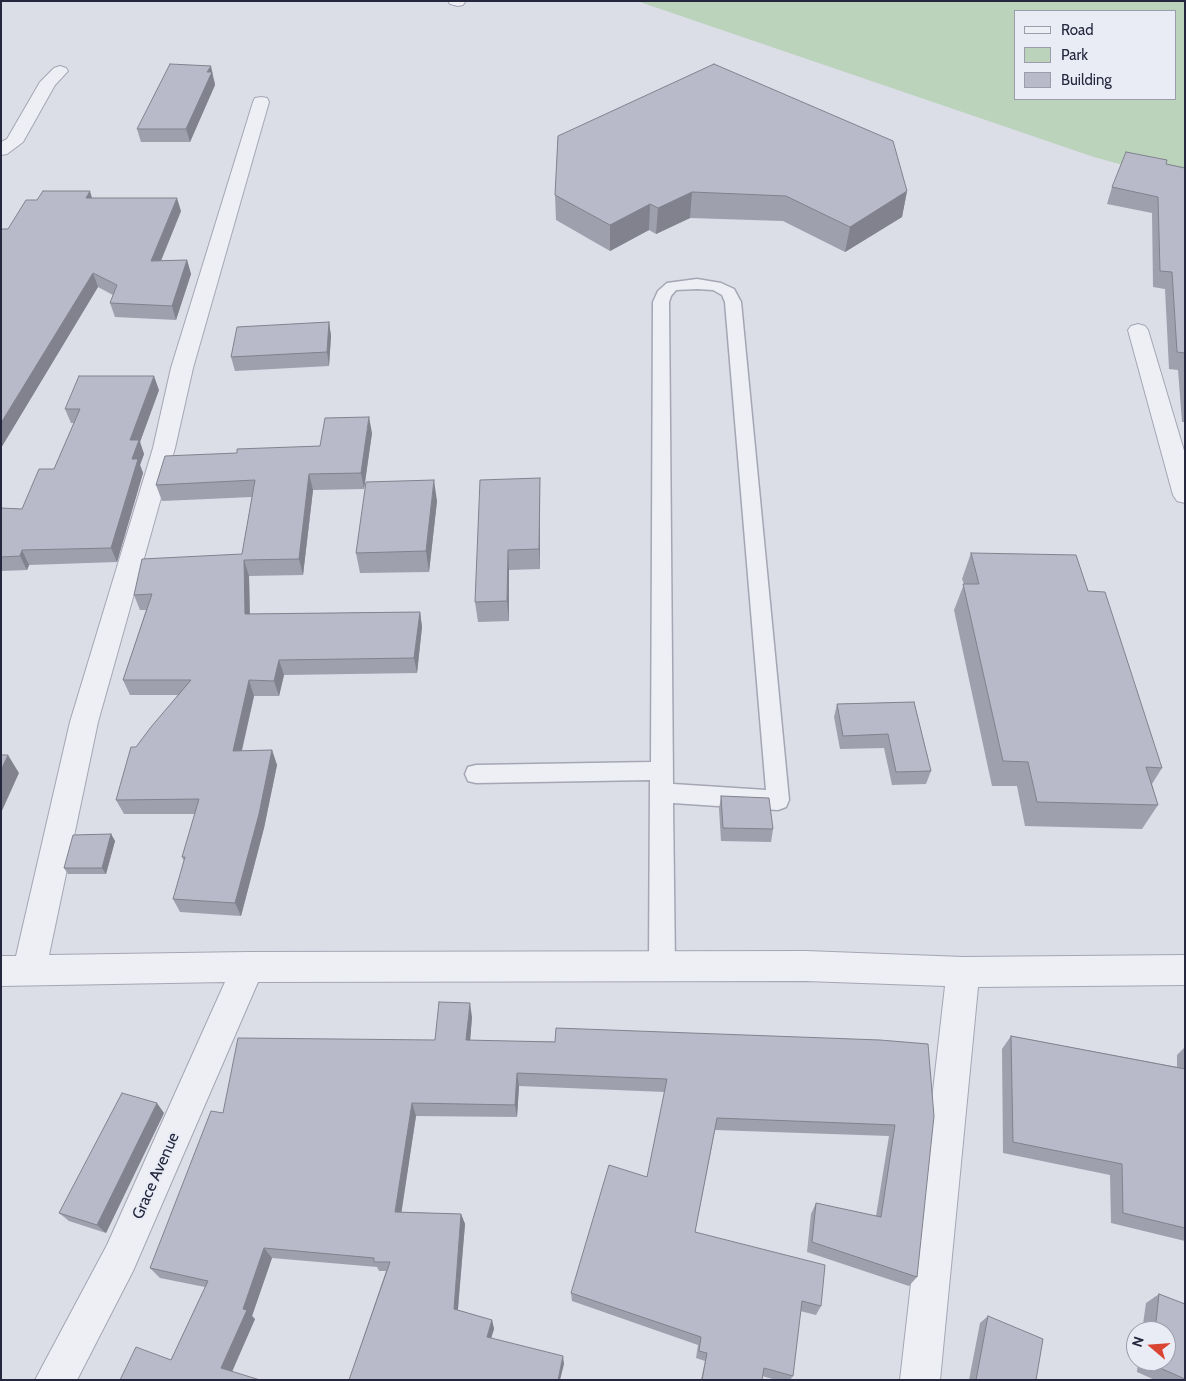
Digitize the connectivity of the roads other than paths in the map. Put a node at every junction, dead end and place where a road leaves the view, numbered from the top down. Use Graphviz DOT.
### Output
graph roads {
  1 [pos="60,71"];
  2 [pos="262,102"];
  3 [pos="1,150"];
  4 [pos="1138,330"];
  5 [pos="1185,495"];
  6 [pos="662,771"];
  7 [pos="476,774"];
  8 [pos="663,794"];
  9 [pos="662,967"];
  10 [pos="248,968"];
  11 [pos="1185,970"];
  12 [pos="15,971"];
  13 [pos="963,972"];
  14 [pos="55,1380"];
  15 [pos="920,1380"];
  1 -- 3 [label="street"];
  2 -- 12 [label="street"];
  4 -- 5 [label="street"];
  6 -- 7 [label="lane"];
  6 -- 8 [label="lane"];
  6 -- 8 [label="lane"];
  8 -- 9 [label="lane"];
  9 -- 10 [label="street"];
  9 -- 13 [label="street"];
  10 -- 12 [label="street"];
  10 -- 14 [label="street, Grace Avenue"];
  11 -- 13 [label="street"];
  13 -- 15 [label="street"];
}
